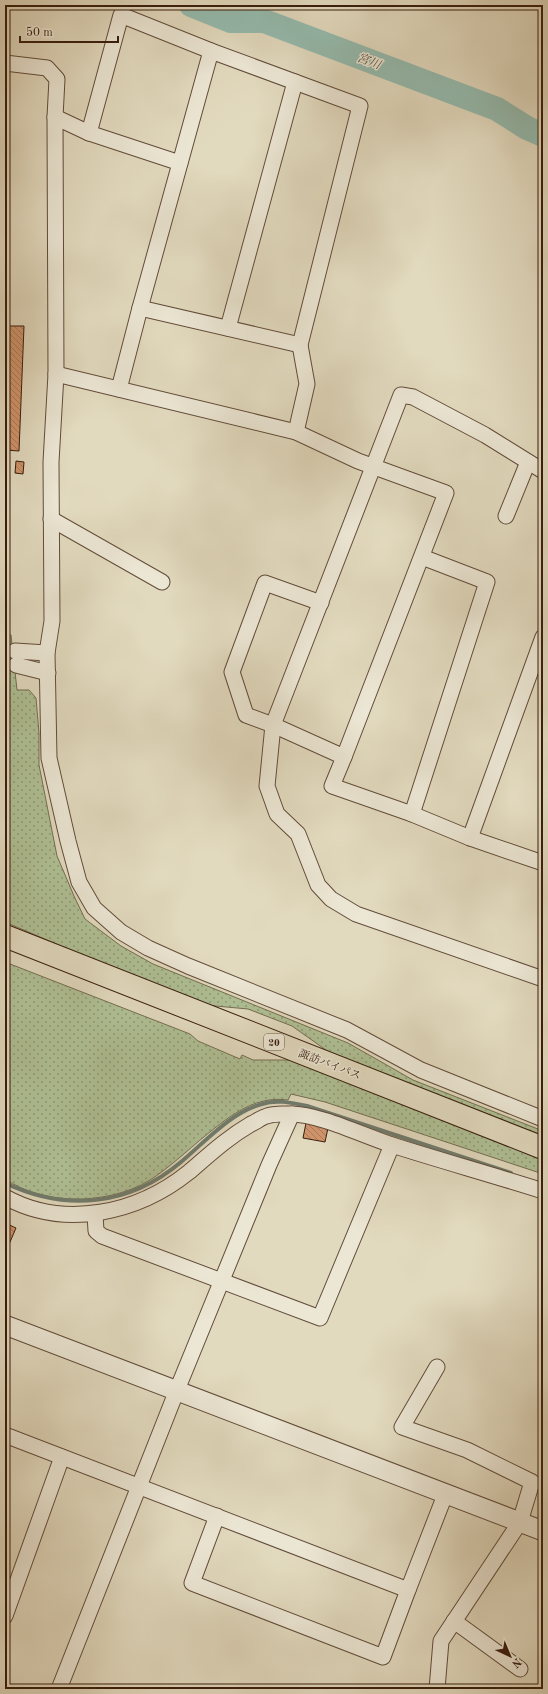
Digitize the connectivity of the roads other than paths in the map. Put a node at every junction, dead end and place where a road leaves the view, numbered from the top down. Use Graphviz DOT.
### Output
graph roads {
  1 [pos="211,51"];
  2 [pos="5,63"];
  3 [pos="295,82"];
  4 [pos="55,117"];
  5 [pos="89,132"];
  6 [pos="180,163"];
  7 [pos="140,308"];
  8 [pos="228,328"];
  9 [pos="300,345"];
  10 [pos="56,374"];
  11 [pos="119,388"];
  12 [pos="296,432"];
  13 [pos="528,462"];
  14 [pos="374,466"];
  15 [pos="543,471"];
  16 [pos="506,516"];
  17 [pos="51,519"];
  18 [pos="422,557"];
  19 [pos="162,582"];
  20 [pos="321,603"];
  21 [pos="543,637"];
  22 [pos="47,653"];
  23 [pos="48,673"];
  24 [pos="273,725"];
  25 [pos="344,757"];
  26 [pos="412,814"];
  27 [pos="470,838"];
  28 [pos="543,863"];
  29 [pos="5,936"];
  30 [pos="543,979"];
  31 [pos="292,1114"];
  32 [pos="543,1119"];
  33 [pos="392,1145"];
  34 [pos="543,1148"];
  35 [pos="543,1191"];
  36 [pos="5,1197"];
  37 [pos="95,1214"];
  38 [pos="222,1281"];
  39 [pos="5,1325"];
  40 [pos="437,1367"];
  41 [pos="177,1390"];
  42 [pos="5,1435"];
  43 [pos="62,1457"];
  44 [pos="140,1487"];
  45 [pos="445,1495"];
  46 [pos="217,1516"];
  47 [pos="520,1522"];
  48 [pos="543,1531"];
  49 [pos="408,1590"];
  50 [pos="5,1616"];
  51 [pos="454,1621"];
  52 [pos="520,1669"];
  53 [pos="59,1689"];
  54 [pos="437,1689"];
  1 -- 3 [label="street"];
  1 -- 5 [label="street"];
  1 -- 6 [label="street"];
  2 -- 4 [label="street"];
  3 -- 8 [label="street"];
  3 -- 9 [label="street"];
  4 -- 5 [label="street"];
  4 -- 10 [label="street"];
  5 -- 6 [label="street"];
  6 -- 7 [label="street"];
  7 -- 8 [label="street"];
  7 -- 11 [label="street"];
  8 -- 9 [label="street"];
  9 -- 12 [label="street"];
  10 -- 11 [label="street"];
  10 -- 17 [label="street"];
  11 -- 12 [label="street"];
  12 -- 14 [label="street"];
  13 -- 14 [label="street"];
  13 -- 15 [label="street"];
  13 -- 16 [label="street"];
  14 -- 18 [label="street"];
  14 -- 20 [label="street"];
  17 -- 19 [label="street"];
  17 -- 22 [label="street"];
  18 -- 25 [label="street"];
  18 -- 26 [label="street"];
  20 -- 24 [label="street"];
  20 -- 24 [label="street"];
  21 -- 27 [label="street"];
  22 -- 23 [label="street"];
  22 -- 23 [label="street"];
  23 -- 32 [label="street"];
  24 -- 25 [label="street"];
  24 -- 30 [label="street"];
  25 -- 26 [label="street"];
  26 -- 27 [label="street"];
  27 -- 28 [label="street"];
  29 -- 34 [label="highway, 諏訪バイパス / 20"];
  31 -- 33 [label="street"];
  31 -- 37 [label="street"];
  31 -- 38 [label="street"];
  33 -- 35 [label="street"];
  33 -- 38 [label="street"];
  36 -- 37 [label="street"];
  37 -- 38 [label="street"];
  38 -- 41 [label="street"];
  39 -- 41 [label="street"];
  40 -- 47 [label="street"];
  41 -- 44 [label="street"];
  41 -- 45 [label="street"];
  42 -- 43 [label="street"];
  43 -- 44 [label="street"];
  43 -- 50 [label="street"];
  44 -- 46 [label="street"];
  44 -- 53 [label="street"];
  45 -- 47 [label="street"];
  45 -- 49 [label="street"];
  46 -- 49 [label="street"];
  46 -- 49 [label="street"];
  47 -- 48 [label="street"];
  47 -- 51 [label="street"];
  51 -- 52 [label="street"];
  51 -- 54 [label="street"];
}
